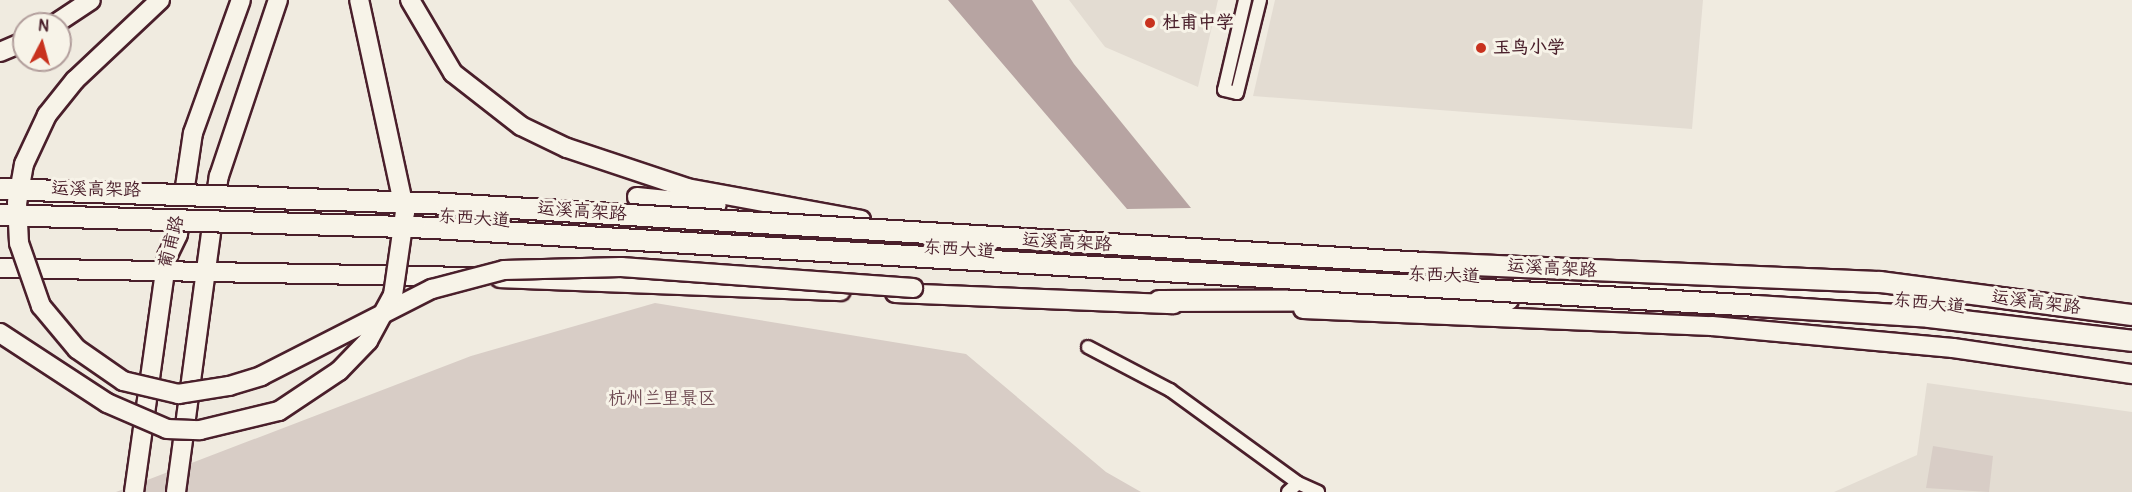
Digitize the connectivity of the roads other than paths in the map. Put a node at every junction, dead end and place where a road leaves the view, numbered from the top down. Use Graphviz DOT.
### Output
graph roads {
  1 [pos="91,0"];
  2 [pos="160,0"];
  3 [pos="242,0"];
  4 [pos="278,0"];
  5 [pos="359,0"];
  6 [pos="410,0"];
  7 [pos="1245,0"];
  8 [pos="1260,0"];
  9 [pos="72,13"];
  10 [pos="0,189"];
  11 [pos="637,197"];
  12 [pos="0,202"];
  13 [pos="182,205"];
  14 [pos="214,206"];
  15 [pos="0,215"];
  16 [pos="861,220"];
  17 [pos="1158,241"];
  18 [pos="0,267"];
  19 [pos="164,270"];
  20 [pos="1582,270"];
  21 [pos="206,272"];
  22 [pos="1582,299"];
  23 [pos="1159,301"];
  24 [pos="2132,315"];
  25 [pos="2132,328"];
  26 [pos="0,333"];
  27 [pos="2132,341"];
  28 [pos="1088,347"];
  29 [pos="2132,374"];
  30 [pos="1298,483"];
  31 [pos="134,492"];
  32 [pos="176,492"];
  33 [pos="1288,492"];
  34 [pos="1318,492"];
  1 -- 9 [label="main road"];
  2 -- 23 [label="main road, bridge"];
  3 -- 13 [label="main road, 葡甫路"];
  4 -- 14 [label="main road, 葡甫路"];
  5 -- 26 [label="main road, bridge"];
  6 -- 16 [label="main road"];
  7 -- 8 [label="street"];
  10 -- 20 [label="highway, 运溪高架路, bridge"];
  11 -- 16 [label="main road"];
  12 -- 13 [label="main road, 东西大道"];
  13 -- 14 [label="main road, 东西大道"];
  13 -- 19 [label="main road, 葡甫路"];
  14 -- 21 [label="main road, 葡甫路"];
  14 -- 25 [label="main road, 东西大道"];
  15 -- 22 [label="highway, 运溪高架路, bridge"];
  16 -- 17 [label="main road"];
  17 -- 20 [label="highway, bridge"];
  18 -- 19 [label="main road"];
  19 -- 21 [label="main road"];
  19 -- 31 [label="main road, 葡甫路"];
  20 -- 24 [label="highway, 运溪高架路, bridge"];
  21 -- 29 [label="main road"];
  21 -- 32 [label="main road, 葡甫路"];
  22 -- 23 [label="highway, bridge"];
  22 -- 27 [label="highway, 运溪高架路, bridge"];
  28 -- 30 [label="street"];
  30 -- 33 [label="street"];
  30 -- 34 [label="street"];
}
